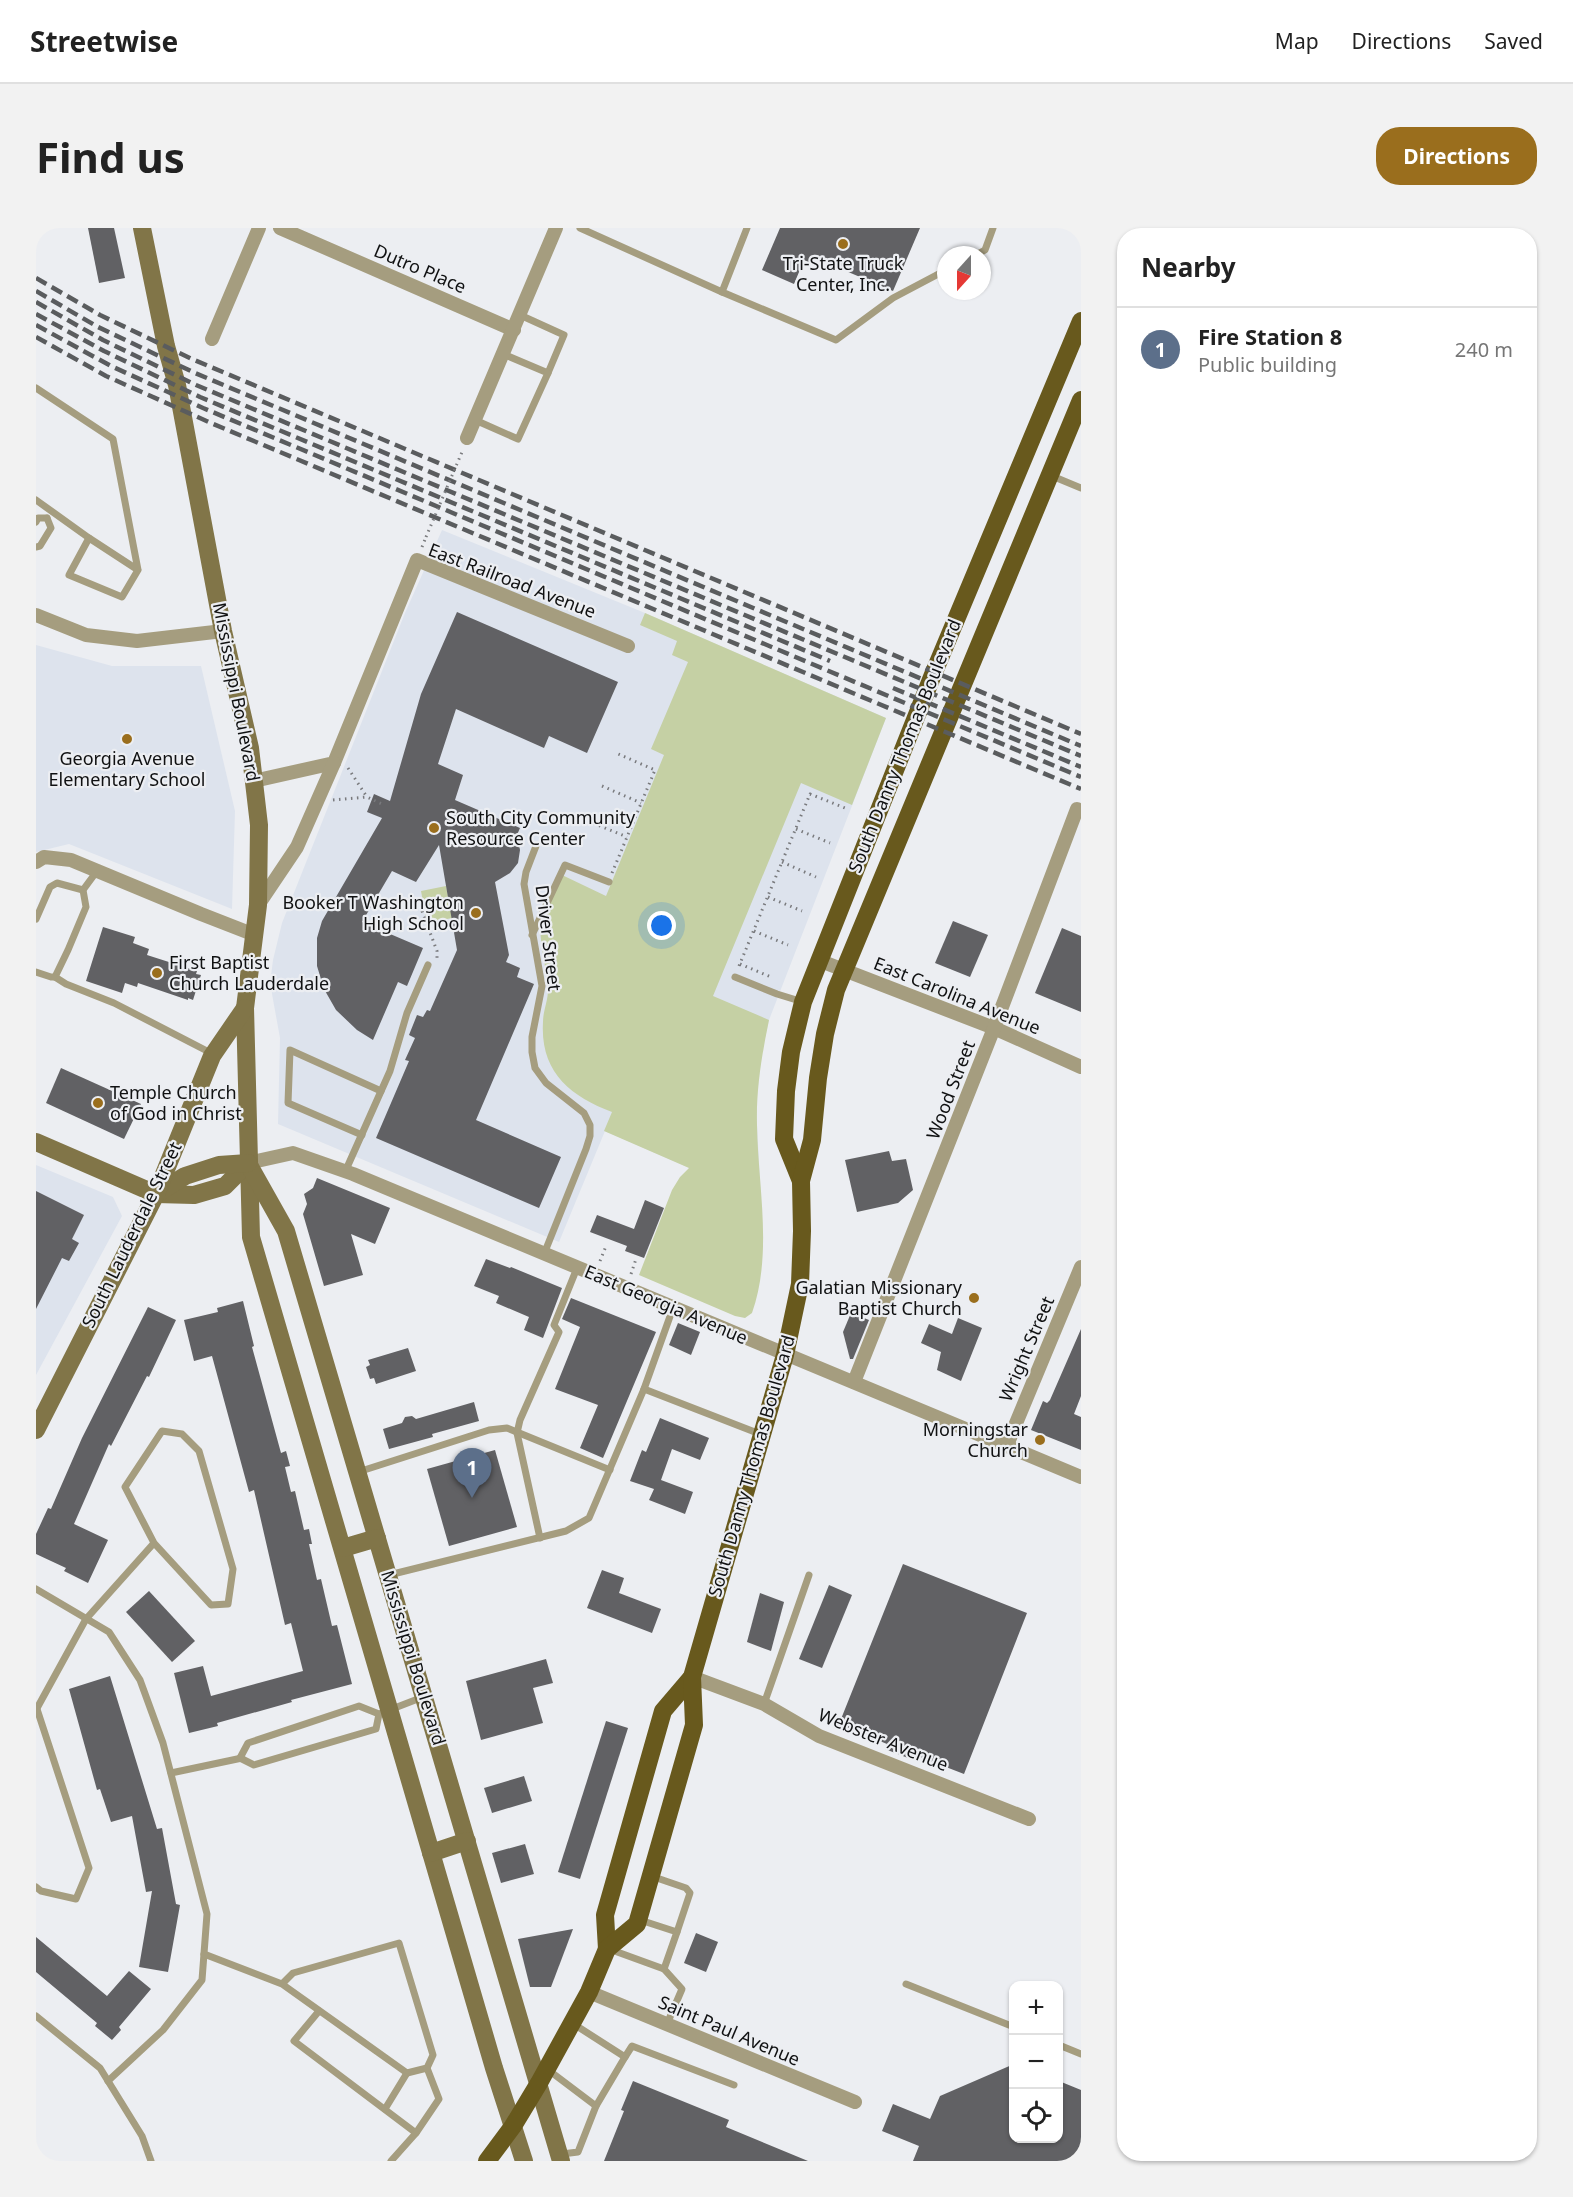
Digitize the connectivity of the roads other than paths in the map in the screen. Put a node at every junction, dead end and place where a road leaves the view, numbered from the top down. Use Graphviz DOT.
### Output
graph roads {
  1 [pos="142,228"];
  2 [pos="259,228"];
  3 [pos="280,228"];
  4 [pos="556,228"];
  5 [pos="580,228"];
  6 [pos="747,228"];
  7 [pos="993,228"];
  8 [pos="986,246"];
  9 [pos="937,275"];
  10 [pos="722,292"];
  11 [pos="520,315"];
  12 [pos="1081,321"];
  13 [pos="514,330"];
  14 [pos="212,339"];
  15 [pos="503,354"];
  16 [pos="548,372"];
  17 [pos="36,388"];
  18 [pos="1080,404"];
  19 [pos="475,420"];
  20 [pos="467,438"];
  21 [pos="1049,475"];
  22 [pos="1081,488"];
  23 [pos="36,500"];
  24 [pos="49,514"];
  25 [pos="36,522"];
  26 [pos="89,538"];
  27 [pos="36,547"];
  28 [pos="138,570"];
  29 [pos="36,615"];
  30 [pos="223,632"];
  31 [pos="627,646"];
  32 [pos="336,758"];
  33 [pos="254,781"];
  34 [pos="1077,809"];
  35 [pos="536,846"];
  36 [pos="36,862"];
  37 [pos="97,871"];
  38 [pos="609,882"];
  39 [pos="83,890"];
  40 [pos="258,905"];
  41 [pos="36,918"];
  42 [pos="255,934"];
  43 [pos="532,935"];
  44 [pos="818,960"];
  45 [pos="428,964"];
  46 [pos="843,970"];
  47 [pos="36,972"];
  48 [pos="55,977"];
  49 [pos="735,977"];
  50 [pos="802,1002"];
  51 [pos="245,1008"];
  52 [pos="994,1028"];
  53 [pos="213,1054"];
  54 [pos="1081,1066"];
  55 [pos="381,1091"];
  56 [pos="362,1135"];
  57 [pos="36,1142"];
  58 [pos="248,1163"];
  59 [pos="345,1172"];
  60 [pos="801,1181"];
  61 [pos="156,1194"];
  62 [pos="544,1254"];
  63 [pos="1081,1267"];
  64 [pos="577,1268"];
  65 [pos="673,1308"];
  66 [pos="785,1355"];
  67 [pos="854,1382"];
  68 [pos="644,1389"];
  69 [pos="36,1430"];
  70 [pos="517,1433"];
  71 [pos="762,1435"];
  72 [pos="1006,1445"];
  73 [pos="610,1470"];
  74 [pos="358,1472"];
  75 [pos="1081,1477"];
  76 [pos="377,1538"];
  77 [pos="540,1538"];
  78 [pos="154,1543"];
  79 [pos="342,1548"];
  80 [pos="388,1575"];
  81 [pos="809,1575"];
  82 [pos="36,1589"];
  83 [pos="86,1619"];
  84 [pos="692,1677"];
  85 [pos="424,1697"];
  86 [pos="764,1704"];
  87 [pos="36,1710"];
  88 [pos="384,1712"];
  89 [pos="242,1758"];
  90 [pos="171,1773"];
  91 [pos="1029,1819"];
  92 [pos="467,1840"];
  93 [pos="431,1853"];
  94 [pos="651,1876"];
  95 [pos="36,1887"];
  96 [pos="638,1919"];
  97 [pos="677,1932"];
  98 [pos="607,1949"];
  99 [pos="204,1954"];
  100 [pos="664,1969"];
  101 [pos="282,1984"];
  102 [pos="906,1984"];
  103 [pos="589,1992"];
  104 [pos="319,2011"];
  105 [pos="36,2016"];
  106 [pos="572,2023"];
  107 [pos="667,2024"];
  108 [pos="1009,2025"];
  109 [pos="1063,2047"];
  110 [pos="1081,2054"];
  111 [pos="625,2057"];
  112 [pos="427,2068"];
  113 [pos="407,2073"];
  114 [pos="543,2076"];
  115 [pos="108,2081"];
  116 [pos="734,2085"];
  117 [pos="855,2103"];
  118 [pos="596,2106"];
  119 [pos="385,2109"];
  120 [pos="513,2126"];
  121 [pos="416,2133"];
  122 [pos="560,2158"];
  123 [pos="151,2161"];
  124 [pos="391,2161"];
  125 [pos="487,2161"];
  126 [pos="524,2161"];
  1 -- 30 [label="main road, Mississippi Boulevard"];
  2 -- 14 [label="street"];
  3 -- 13 [label="street, Dutro Place"];
  4 -- 11 [label="street"];
  5 -- 10 [label="lane"];
  6 -- 10 [label="lane"];
  7 -- 8 [label="lane"];
  9 -- 10 [label="lane"];
  11 -- 13 [label="street"];
  11 -- 16 [label="lane"];
  12 -- 44 [label="main road, South Danny Thomas Boulevard"];
  13 -- 15 [label="street"];
  15 -- 16 [label="lane"];
  15 -- 19 [label="street"];
  16 -- 19 [label="lane"];
  17 -- 28 [label="lane"];
  18 -- 21 [label="main road, South Danny Thomas Boulevard"];
  19 -- 20 [label="street"];
  21 -- 22 [label="lane"];
  21 -- 46 [label="main road, South Danny Thomas Boulevard"];
  23 -- 24 [label="lane"];
  24 -- 25 [label="lane"];
  24 -- 26 [label="lane"];
  24 -- 27 [label="lane"];
  26 -- 28 [label="lane"];
  26 -- 28 [label="lane"];
  29 -- 30 [label="street"];
  30 -- 33 [label="main road, Mississippi Boulevard"];
  31 -- 32 [label="street, East Railroad Avenue"];
  32 -- 33 [label="street"];
  32 -- 40 [label="street, East Railroad Avenue"];
  33 -- 40 [label="main road, Mississippi Boulevard"];
  34 -- 52 [label="street, Wood Street"];
  35 -- 43 [label="lane, Driver Street"];
  36 -- 37 [label="street"];
  37 -- 39 [label="lane"];
  37 -- 42 [label="street"];
  38 -- 43 [label="lane"];
  39 -- 41 [label="lane"];
  39 -- 48 [label="lane"];
  40 -- 42 [label="main road, Mississippi Boulevard"];
  42 -- 51 [label="main road, Mississippi Boulevard"];
  43 -- 62 [label="lane, Driver Street"];
  44 -- 46 [label="street, East Carolina Avenue"];
  44 -- 50 [label="main road, South Danny Thomas Boulevard"];
  45 -- 55 [label="lane"];
  46 -- 52 [label="street, East Carolina Avenue"];
  46 -- 60 [label="main road, South Danny Thomas Boulevard"];
  47 -- 48 [label="lane"];
  48 -- 53 [label="lane"];
  49 -- 50 [label="lane"];
  50 -- 60 [label="main road, South Danny Thomas Boulevard"];
  51 -- 53 [label="main road, South Lauderdale Street"];
  51 -- 58 [label="main road, Mississippi Boulevard"];
  52 -- 54 [label="street, East Carolina Avenue"];
  52 -- 67 [label="street, Wood Street"];
  53 -- 61 [label="main road, South Lauderdale Street"];
  55 -- 56 [label="lane"];
  55 -- 56 [label="lane"];
  56 -- 59 [label="lane"];
  57 -- 61 [label="main road"];
  58 -- 59 [label="street, East Georgia Avenue"];
  58 -- 61 [label="main road"];
  58 -- 74 [label="main road, Mississippi Boulevard"];
  58 -- 79 [label="main road, Mississippi Boulevard"];
  59 -- 62 [label="street, East Georgia Avenue"];
  60 -- 66 [label="main road, South Danny Thomas Boulevard"];
  61 -- 69 [label="main road, South Lauderdale Street"];
  62 -- 64 [label="street, East Georgia Avenue"];
  63 -- 72 [label="street, Wright Street"];
  64 -- 65 [label="street, East Georgia Avenue"];
  64 -- 70 [label="lane"];
  65 -- 66 [label="street, East Georgia Avenue"];
  65 -- 68 [label="lane"];
  66 -- 67 [label="street, East Georgia Avenue"];
  66 -- 71 [label="main road, South Danny Thomas Boulevard"];
  67 -- 72 [label="street, East Georgia Avenue"];
  68 -- 71 [label="lane"];
  68 -- 73 [label="lane"];
  70 -- 73 [label="lane"];
  70 -- 74 [label="lane"];
  70 -- 77 [label="lane"];
  71 -- 84 [label="main road, South Danny Thomas Boulevard"];
  72 -- 75 [label="street, East Georgia Avenue"];
  73 -- 77 [label="lane"];
  74 -- 76 [label="main road, Mississippi Boulevard"];
  76 -- 79 [label="main road"];
  76 -- 80 [label="main road, Mississippi Boulevard"];
  77 -- 80 [label="lane"];
  78 -- 78 [label="lane"];
  78 -- 83 [label="lane"];
  79 -- 88 [label="main road, Mississippi Boulevard"];
  80 -- 85 [label="main road, Mississippi Boulevard"];
  81 -- 86 [label="lane"];
  82 -- 83 [label="lane"];
  83 -- 87 [label="lane"];
  83 -- 90 [label="lane"];
  84 -- 86 [label="street, Webster Avenue"];
  84 -- 94 [label="main road, South Danny Thomas Boulevard"];
  84 -- 98 [label="main road, South Danny Thomas Boulevard"];
  85 -- 88 [label="lane"];
  85 -- 92 [label="main road, Mississippi Boulevard"];
  86 -- 91 [label="street, Webster Avenue"];
  87 -- 95 [label="lane"];
  88 -- 89 [label="lane"];
  88 -- 89 [label="lane"];
  88 -- 93 [label="main road, Mississippi Boulevard"];
  89 -- 90 [label="lane"];
  90 -- 99 [label="lane"];
  92 -- 93 [label="main road"];
  92 -- 114 [label="main road, Mississippi Boulevard"];
  93 -- 120 [label="main road, Mississippi Boulevard"];
  94 -- 96 [label="main road, South Danny Thomas Boulevard"];
  94 -- 97 [label="lane"];
  96 -- 97 [label="lane"];
  96 -- 98 [label="main road, South Danny Thomas Boulevard"];
  97 -- 100 [label="lane"];
  98 -- 100 [label="lane"];
  98 -- 103 [label="main road, South Danny Thomas Boulevard"];
  99 -- 101 [label="lane"];
  99 -- 115 [label="lane"];
  100 -- 107 [label="lane"];
  101 -- 104 [label="lane"];
  101 -- 112 [label="lane"];
  102 -- 108 [label="lane"];
  103 -- 106 [label="main road, South Danny Thomas Boulevard"];
  103 -- 107 [label="street, Saint Paul Avenue"];
  104 -- 113 [label="lane"];
  104 -- 119 [label="lane"];
  105 -- 115 [label="lane"];
  106 -- 111 [label="lane"];
  106 -- 114 [label="main road, South Danny Thomas Boulevard"];
  107 -- 117 [label="street, Saint Paul Avenue"];
  109 -- 110 [label="lane"];
  111 -- 116 [label="lane"];
  111 -- 118 [label="lane"];
  112 -- 113 [label="lane"];
  112 -- 121 [label="lane"];
  113 -- 119 [label="lane"];
  114 -- 118 [label="lane"];
  114 -- 120 [label="main road, South Danny Thomas Boulevard"];
  114 -- 122 [label="main road, Mississippi Boulevard"];
  115 -- 123 [label="lane"];
  118 -- 122 [label="lane"];
  119 -- 121 [label="lane"];
  120 -- 125 [label="main road, South Danny Thomas Boulevard"];
  120 -- 126 [label="main road, Mississippi Boulevard"];
  121 -- 124 [label="lane"];
}
